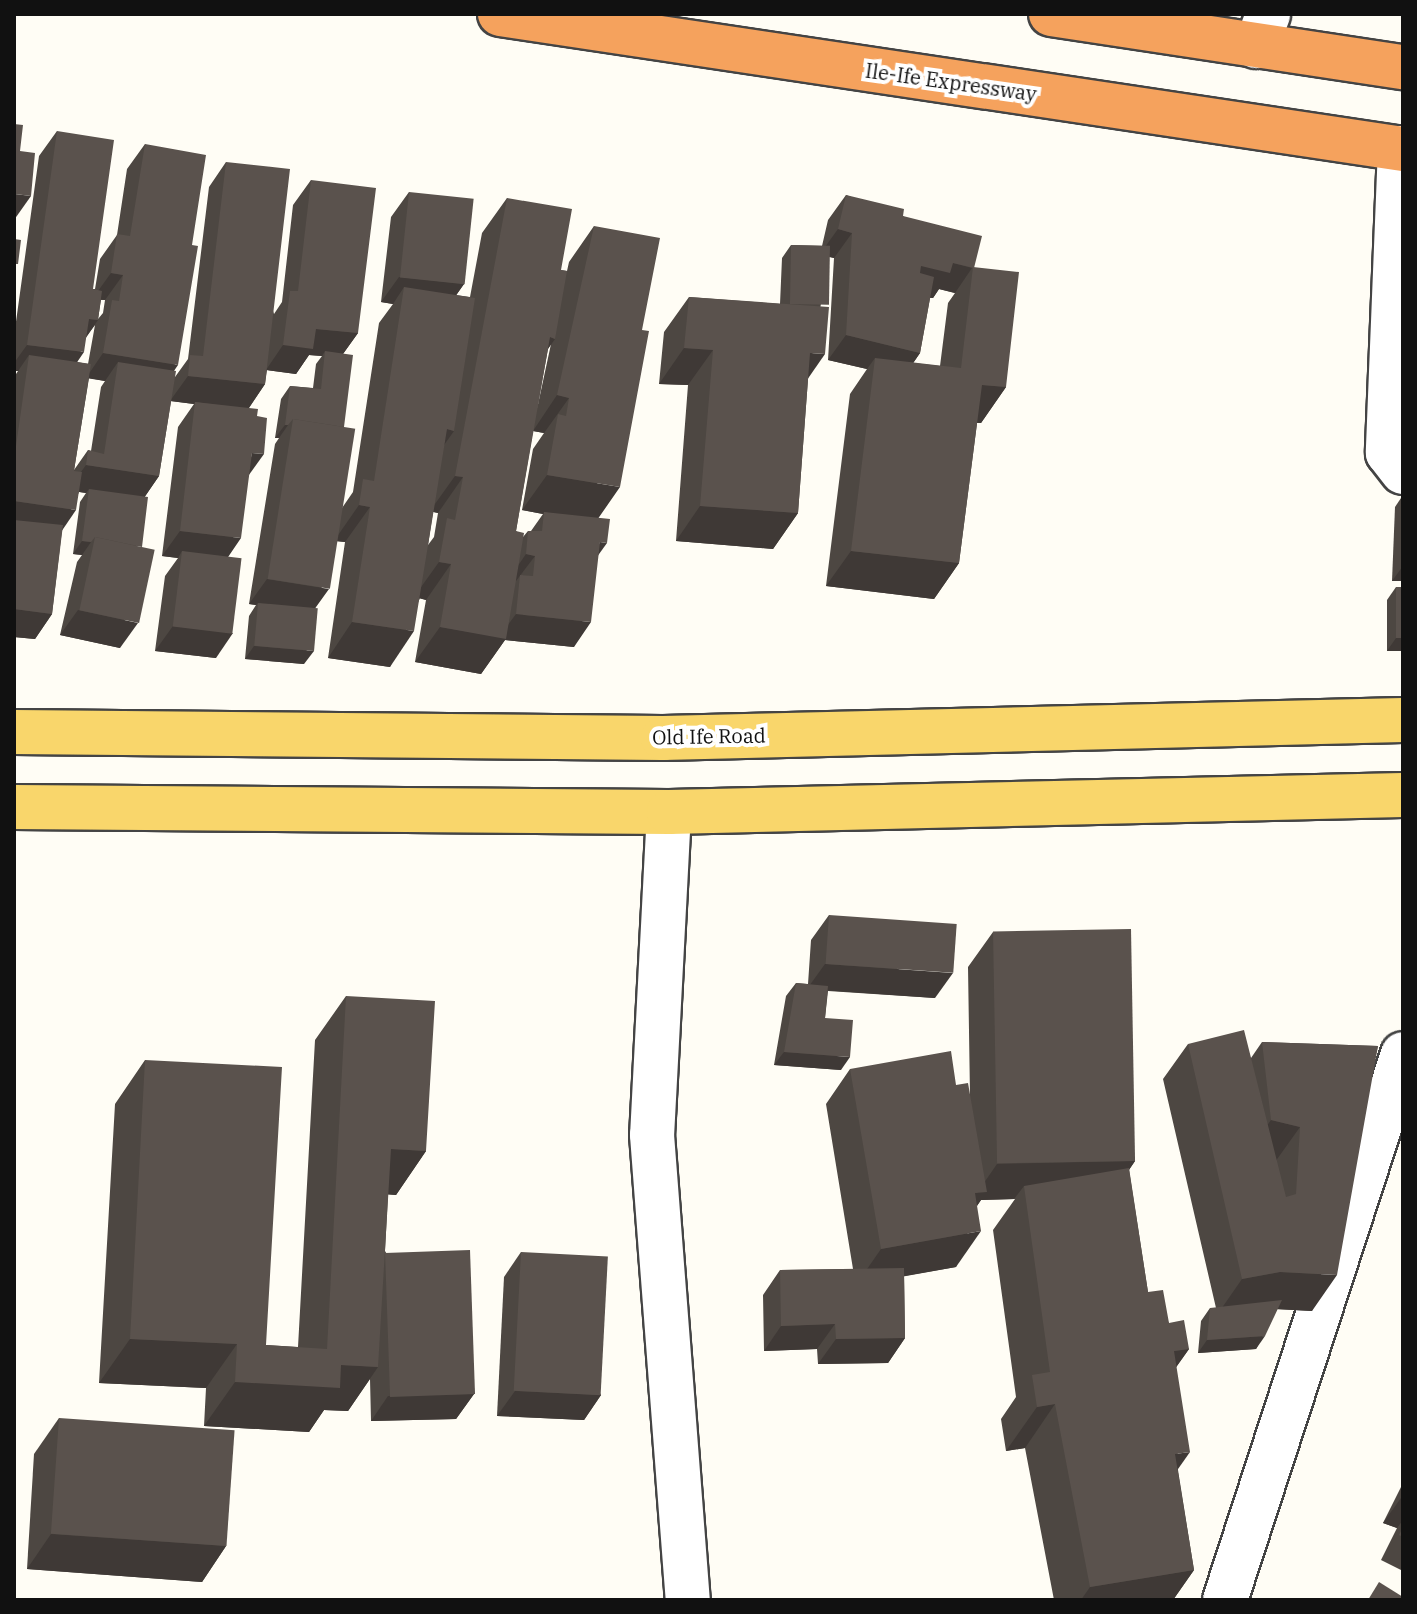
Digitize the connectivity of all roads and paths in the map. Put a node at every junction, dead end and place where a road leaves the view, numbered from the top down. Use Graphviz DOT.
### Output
graph roads {
  1 [pos="500,14"];
  2 [pos="1051,14"];
  3 [pos="1262,30"];
  4 [pos="1403,67"];
  5 [pos="1402,148"];
  6 [pos="1398,328"];
  7 [pos="1403,472"];
  8 [pos="1403,720"];
  9 [pos="14,732"];
  10 [pos="1403,795"];
  11 [pos="14,807"];
  12 [pos="669,812"];
  13 [pos="1403,1054"];
  14 [pos="688,1600"];
  15 [pos="1225,1600"];
  1 -- 5 [label="highway, Ile-Ife Expressway"];
  2 -- 3 [label="highway"];
  3 -- 4 [label="highway"];
  5 -- 6 [label="street"];
  6 -- 7 [label="street"];
  8 -- 9 [label="main road, Old Ife Road"];
  10 -- 12 [label="main road"];
  11 -- 12 [label="main road"];
  12 -- 14 [label="street"];
  13 -- 15 [label="street"];
}
